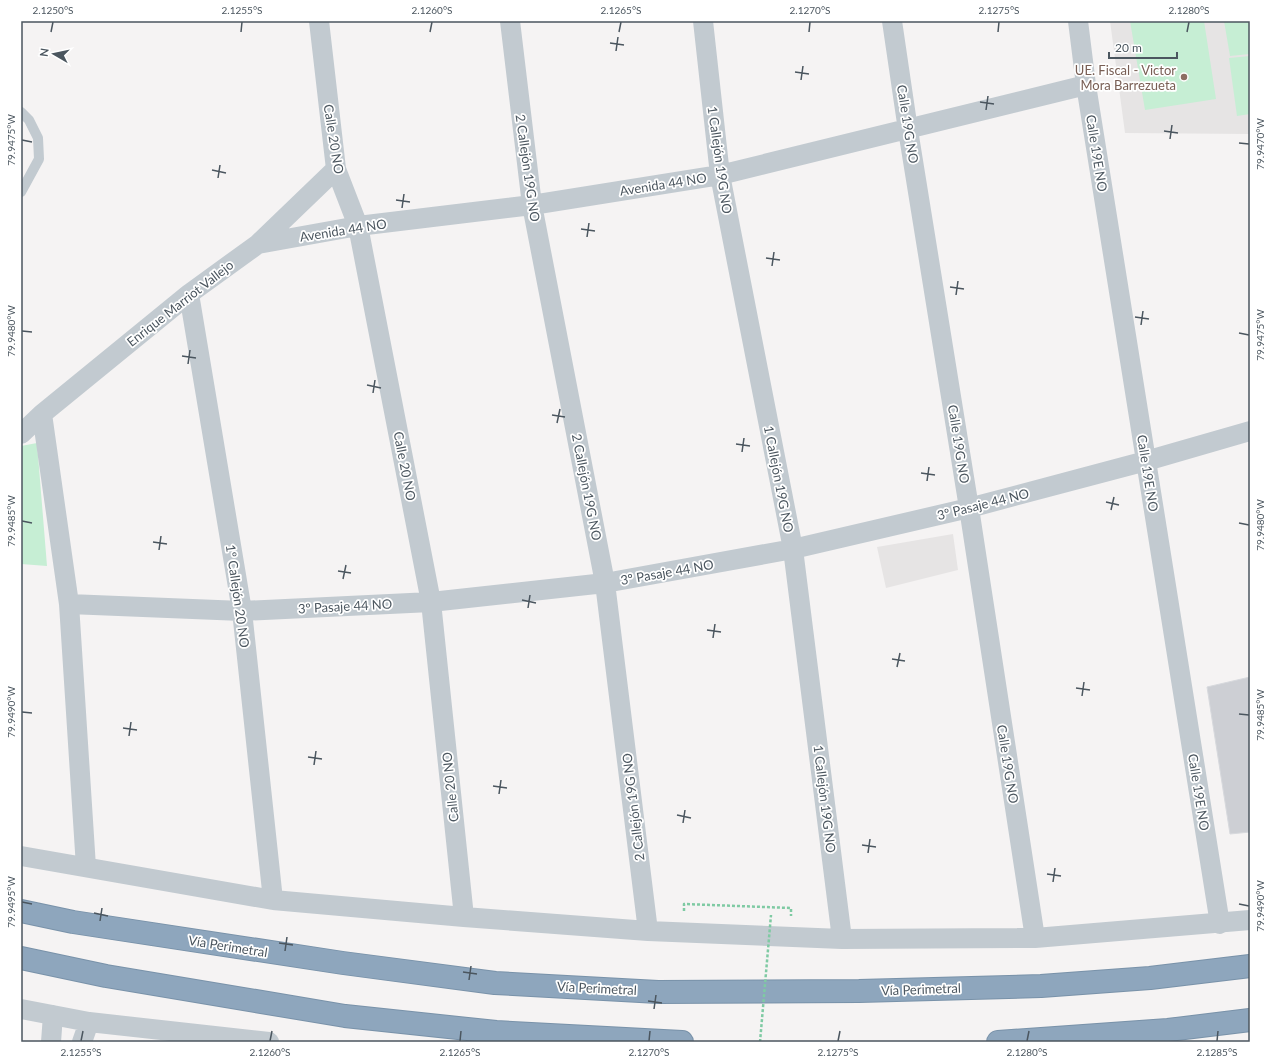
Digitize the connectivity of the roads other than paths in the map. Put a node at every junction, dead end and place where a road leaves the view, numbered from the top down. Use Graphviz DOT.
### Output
graph roads {
  1 [pos="319,21"];
  2 [pos="510,21"];
  3 [pos="703,21"];
  4 [pos="892,21"];
  5 [pos="1078,21"];
  6 [pos="1086,85"];
  7 [pos="21,112"];
  8 [pos="908,130"];
  9 [pos="336,169"];
  10 [pos="720,175"];
  11 [pos="21,192"];
  12 [pos="532,205"];
  13 [pos="358,226"];
  14 [pos="258,244"];
  15 [pos="189,294"];
  16 [pos="42,414"];
  17 [pos="1250,431"];
  18 [pos="21,434"];
  19 [pos="1146,461"];
  20 [pos="969,508"];
  21 [pos="793,549"];
  22 [pos="606,583"];
  23 [pos="431,602"];
  24 [pos="69,604"];
  25 [pos="242,611"];
  26 [pos="21,856"];
  27 [pos="86,867"];
  28 [pos="273,900"];
  29 [pos="21,911"];
  30 [pos="464,917"];
  31 [pos="1250,920"];
  32 [pos="1220,924"];
  33 [pos="648,931"];
  34 [pos="1035,938"];
  35 [pos="842,939"];
  36 [pos="21,958"];
  37 [pos="1250,966"];
  38 [pos="21,1009"];
  39 [pos="53,1016"];
  40 [pos="1250,1020"];
  41 [pos="89,1022"];
  42 [pos="51,1042"];
  43 [pos="82,1042"];
  44 [pos="269,1042"];
  45 [pos="682,1042"];
  46 [pos="998,1042"];
  1 -- 9 [label="street, Calle 20 NO"];
  2 -- 12 [label="street, 2 Callejón 19G NO"];
  3 -- 10 [label="street, 1 Callejón 19G NO"];
  4 -- 8 [label="street, Calle 19G NO"];
  5 -- 6 [label="street, Calle 19E NO"];
  6 -- 8 [label="street, Avenida 44 NO"];
  6 -- 19 [label="street, Calle 19E NO"];
  7 -- 11 [label="lane"];
  8 -- 10 [label="street, Avenida 44 NO"];
  8 -- 20 [label="street, Calle 19G NO"];
  9 -- 13 [label="street, Calle 20 NO"];
  9 -- 14 [label="street, Enrique Marriot Vallejo"];
  10 -- 12 [label="street, Avenida 44 NO"];
  10 -- 21 [label="street, 1 Callejón 19G NO"];
  12 -- 13 [label="street, Avenida 44 NO"];
  12 -- 22 [label="street, 2 Callejón 19G NO"];
  13 -- 14 [label="street, Avenida 44 NO"];
  13 -- 23 [label="street, Calle 20 NO"];
  14 -- 15 [label="street, Enrique Marriot Vallejo"];
  15 -- 16 [label="street, Enrique Marriot Vallejo"];
  15 -- 25 [label="street, 1º Callejón 20 NO"];
  16 -- 18 [label="street, Enrique Marriot Vallejo"];
  16 -- 24 [label="street"];
  17 -- 19 [label="street, 3º Pasaje 44 NO"];
  19 -- 20 [label="street, 3º Pasaje 44 NO"];
  19 -- 32 [label="street, Calle 19E NO"];
  20 -- 21 [label="street, 3º Pasaje 44 NO"];
  20 -- 34 [label="street, Calle 19G NO"];
  21 -- 22 [label="street, 3º Pasaje 44 NO"];
  21 -- 35 [label="street, 1 Callejón 19G NO"];
  22 -- 23 [label="street, 3º Pasaje 44 NO"];
  22 -- 33 [label="street, 2 Callejón 19G NO"];
  23 -- 25 [label="street, 3º Pasaje 44 NO"];
  23 -- 30 [label="street, Calle 20 NO"];
  24 -- 25 [label="street, 3º Pasaje 44 NO"];
  24 -- 27 [label="street"];
  25 -- 28 [label="street, 1º Callejón 20 NO"];
  26 -- 27 [label="street"];
  27 -- 28 [label="street"];
  28 -- 30 [label="street"];
  29 -- 37 [label="highway, Vía Perimetral"];
  30 -- 33 [label="street"];
  31 -- 32 [label="street"];
  32 -- 34 [label="street"];
  33 -- 35 [label="street"];
  34 -- 35 [label="street"];
  36 -- 45 [label="highway"];
  38 -- 39 [label="street"];
  39 -- 41 [label="street"];
  39 -- 42 [label="street"];
  40 -- 46 [label="highway"];
  41 -- 43 [label="street"];
  41 -- 44 [label="street"];
}
